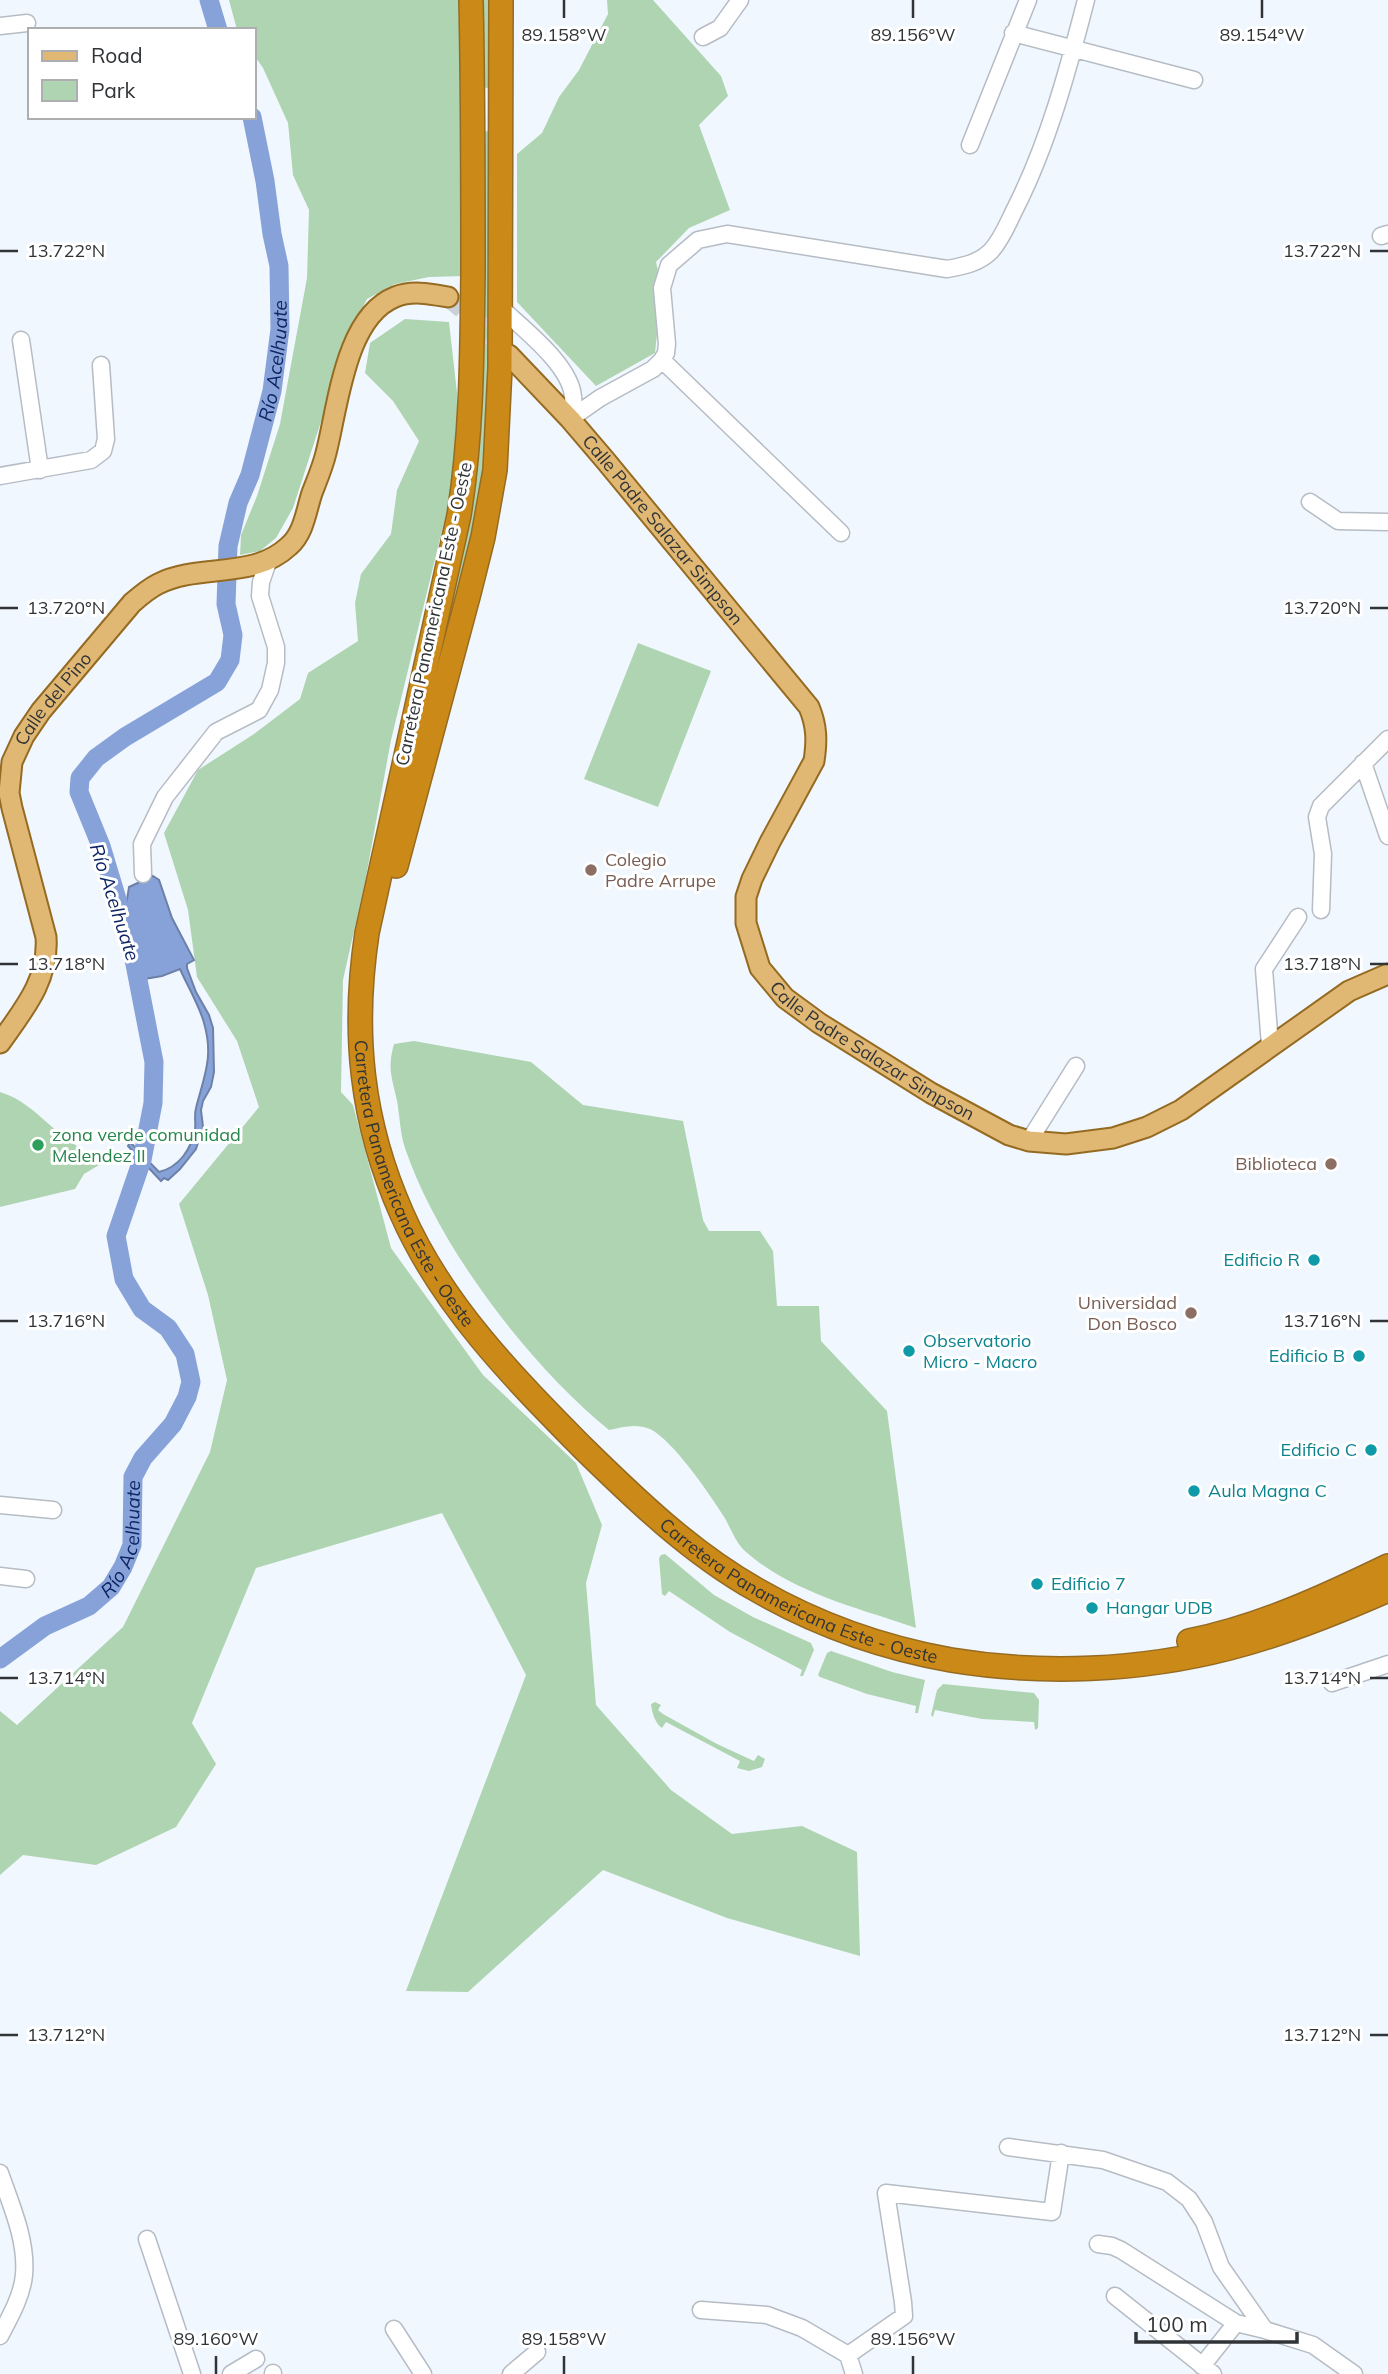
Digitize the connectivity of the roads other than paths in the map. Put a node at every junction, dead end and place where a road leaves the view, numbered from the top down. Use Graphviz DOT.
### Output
graph roads {
  1 [pos="471,0"];
  2 [pos="500,0"];
  3 [pos="740,0"];
  4 [pos="1028,0"];
  5 [pos="1086,0"];
  6 [pos="27,23"];
  7 [pos="0,26"];
  8 [pos="1013,33"];
  9 [pos="704,37"];
  10 [pos="1073,49"];
  11 [pos="1195,80"];
  12 [pos="473,84"];
  13 [pos="502,85"];
  14 [pos="474,138"];
  15 [pos="501,138"];
  16 [pos="970,145"];
  17 [pos="448,297"];
  18 [pos="500,307"];
  19 [pos="21,340"];
  20 [pos="509,355"];
  21 [pos="662,360"];
  22 [pos="101,365"];
  23 [pos="570,419"];
  24 [pos="40,470"];
  25 [pos="0,476"];
  26 [pos="1310,502"];
  27 [pos="1388,522"];
  28 [pos="841,533"];
  29 [pos="269,559"];
  30 [pos="1388,739"];
  31 [pos="1363,763"];
  32 [pos="1388,836"];
  33 [pos="143,874"];
  34 [pos="1321,911"];
  35 [pos="1298,917"];
  36 [pos="1388,974"];
  37 [pos="0,1043"];
  38 [pos="1270,1045"];
  39 [pos="1076,1066"];
  40 [pos="1029,1141"];
  41 [pos="0,1505"];
  42 [pos="52,1510"];
  43 [pos="1388,1566"];
  44 [pos="0,1576"];
  45 [pos="26,1579"];
  46 [pos="1388,1590"];
  47 [pos="1388,1664"];
  48 [pos="1332,1683"];
  49 [pos="1008,2147"];
  50 [pos="1061,2152"];
  51 [pos="0,2173"];
  52 [pos="147,2239"];
  53 [pos="1098,2244"];
  54 [pos="1115,2296"];
  55 [pos="701,2310"];
  56 [pos="4,2318"];
  57 [pos="1236,2323"];
  58 [pos="394,2329"];
  59 [pos="1265,2330"];
  60 [pos="0,2336"];
  61 [pos="537,2352"];
  62 [pos="848,2355"];
  63 [pos="256,2359"];
  64 [pos="1208,2370"];
  65 [pos="192,2374"];
  66 [pos="231,2374"];
  67 [pos="423,2374"];
  68 [pos="511,2374"];
  69 [pos="854,2374"];
  70 [pos="1354,2374"];
  1 -- 12 [label="highway, Carretera Panamericana Este - Oeste"];
  2 -- 13 [label="highway, Carretera Panamericana Este - Oeste"];
  3 -- 9 [label="street"];
  4 -- 8 [label="street"];
  5 -- 10 [label="street"];
  6 -- 7 [label="street"];
  8 -- 10 [label="street"];
  8 -- 16 [label="street"];
  10 -- 11 [label="street"];
  10 -- 21 [label="street"];
  12 -- 13 [label="highway"];
  12 -- 14 [label="highway, Carretera Panamericana Este - Oeste"];
  13 -- 15 [label="highway, Carretera Panamericana Este - Oeste"];
  14 -- 15 [label="highway"];
  14 -- 46 [label="highway, Carretera Panamericana Este - Oeste"];
  15 -- 18 [label="highway, Carretera Panamericana Este - Oeste"];
  17 -- 29 [label="main road"];
  18 -- 23 [label="street"];
  18 -- 43 [label="highway, Carretera Panamericana Este - Oeste"];
  19 -- 24 [label="street"];
  20 -- 23 [label="main road, Calle Padre Salazar Simpson"];
  21 -- 23 [label="street"];
  21 -- 28 [label="street"];
  22 -- 24 [label="street"];
  23 -- 40 [label="main road, Calle Padre Salazar Simpson"];
  24 -- 25 [label="street"];
  26 -- 27 [label="street"];
  29 -- 33 [label="street"];
  29 -- 37 [label="main road, Calle del Pino"];
  30 -- 31 [label="street"];
  31 -- 32 [label="street"];
  31 -- 34 [label="street"];
  35 -- 38 [label="street"];
  36 -- 38 [label="main road, Calle Padre Salazar Simpson"];
  38 -- 40 [label="main road, Calle Padre Salazar Simpson"];
  39 -- 40 [label="street"];
  41 -- 42 [label="street"];
  44 -- 45 [label="street"];
  47 -- 48 [label="street"];
  49 -- 50 [label="street"];
  50 -- 59 [label="street"];
  50 -- 62 [label="street"];
  51 -- 56 [label="street"];
  52 -- 65 [label="street"];
  53 -- 57 [label="street"];
  54 -- 64 [label="street"];
  55 -- 62 [label="street"];
  56 -- 60 [label="street"];
  57 -- 59 [label="street"];
  57 -- 64 [label="street"];
  58 -- 67 [label="street"];
  59 -- 70 [label="street"];
  61 -- 68 [label="street"];
  62 -- 69 [label="street"];
  63 -- 66 [label="street"];
}
